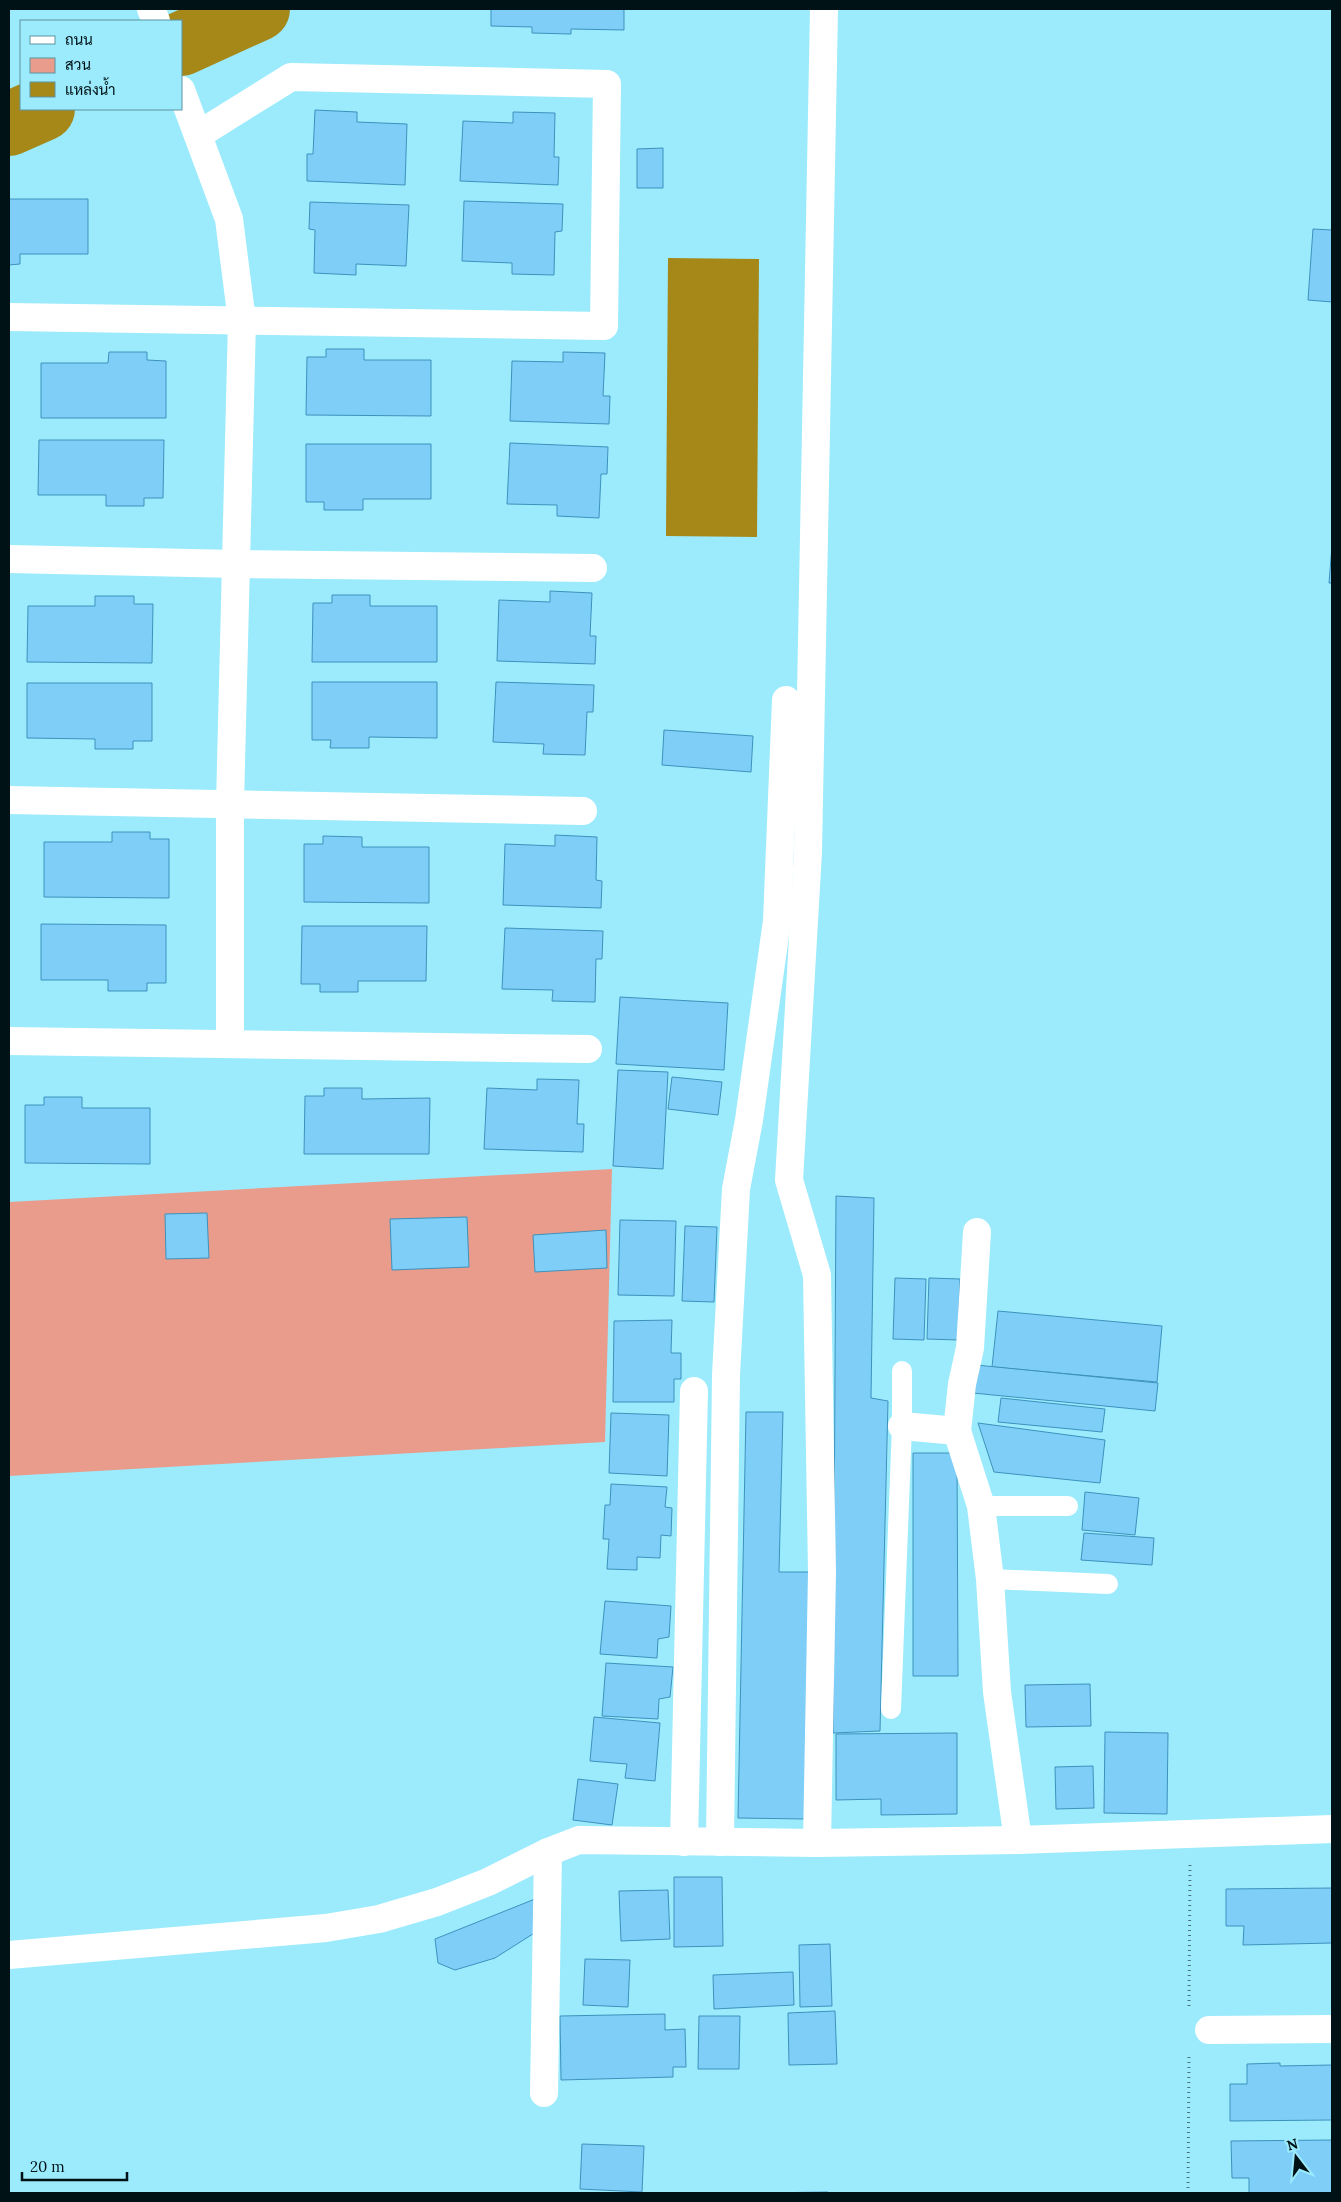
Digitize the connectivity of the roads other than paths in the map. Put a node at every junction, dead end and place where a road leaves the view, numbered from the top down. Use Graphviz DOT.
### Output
graph roads {
  1 [pos="824,9"];
  2 [pos="182,93"];
  3 [pos="198,135"];
  4 [pos="9,316"];
  5 [pos="242,321"];
  6 [pos="9,559"];
  7 [pos="236,564"];
  8 [pos="593,568"];
  9 [pos="786,700"];
  10 [pos="9,800"];
  11 [pos="230,804"];
  12 [pos="583,811"];
  13 [pos="9,1041"];
  14 [pos="230,1044"];
  15 [pos="588,1049"];
  16 [pos="977,1232"];
  17 [pos="902,1370"];
  18 [pos="694,1391"];
  19 [pos="902,1426"];
  20 [pos="957,1431"];
  21 [pos="981,1506"];
  22 [pos="1068,1506"];
  23 [pos="990,1579"];
  24 [pos="1108,1584"];
  25 [pos="892,1709"];
  26 [pos="1332,1829"];
  27 [pos="1018,1840"];
  28 [pos="684,1842"];
  29 [pos="720,1842"];
  30 [pos="817,1843"];
  31 [pos="548,1852"];
  32 [pos="9,1955"];
  33 [pos="1332,2029"];
  34 [pos="1209,2030"];
  35 [pos="544,2093"];
  1 -- 30 [label="street"];
  2 -- 3 [label="street"];
  3 -- 5 [label="street"];
  3 -- 5 [label="street"];
  4 -- 5 [label="street"];
  5 -- 7 [label="street"];
  6 -- 7 [label="street"];
  7 -- 8 [label="street"];
  7 -- 11 [label="street"];
  9 -- 29 [label="street"];
  10 -- 11 [label="street"];
  11 -- 12 [label="street"];
  11 -- 14 [label="street"];
  13 -- 14 [label="street"];
  14 -- 15 [label="street"];
  16 -- 20 [label="street"];
  17 -- 19 [label="lane"];
  18 -- 28 [label="street"];
  19 -- 20 [label="street"];
  19 -- 25 [label="lane"];
  20 -- 21 [label="street"];
  21 -- 22 [label="lane"];
  21 -- 23 [label="street"];
  23 -- 24 [label="lane"];
  23 -- 27 [label="street"];
  26 -- 27 [label="street"];
  27 -- 30 [label="street"];
  28 -- 29 [label="street"];
  28 -- 31 [label="street"];
  29 -- 30 [label="street"];
  31 -- 32 [label="street"];
  31 -- 35 [label="street"];
  33 -- 34 [label="street"];
}
